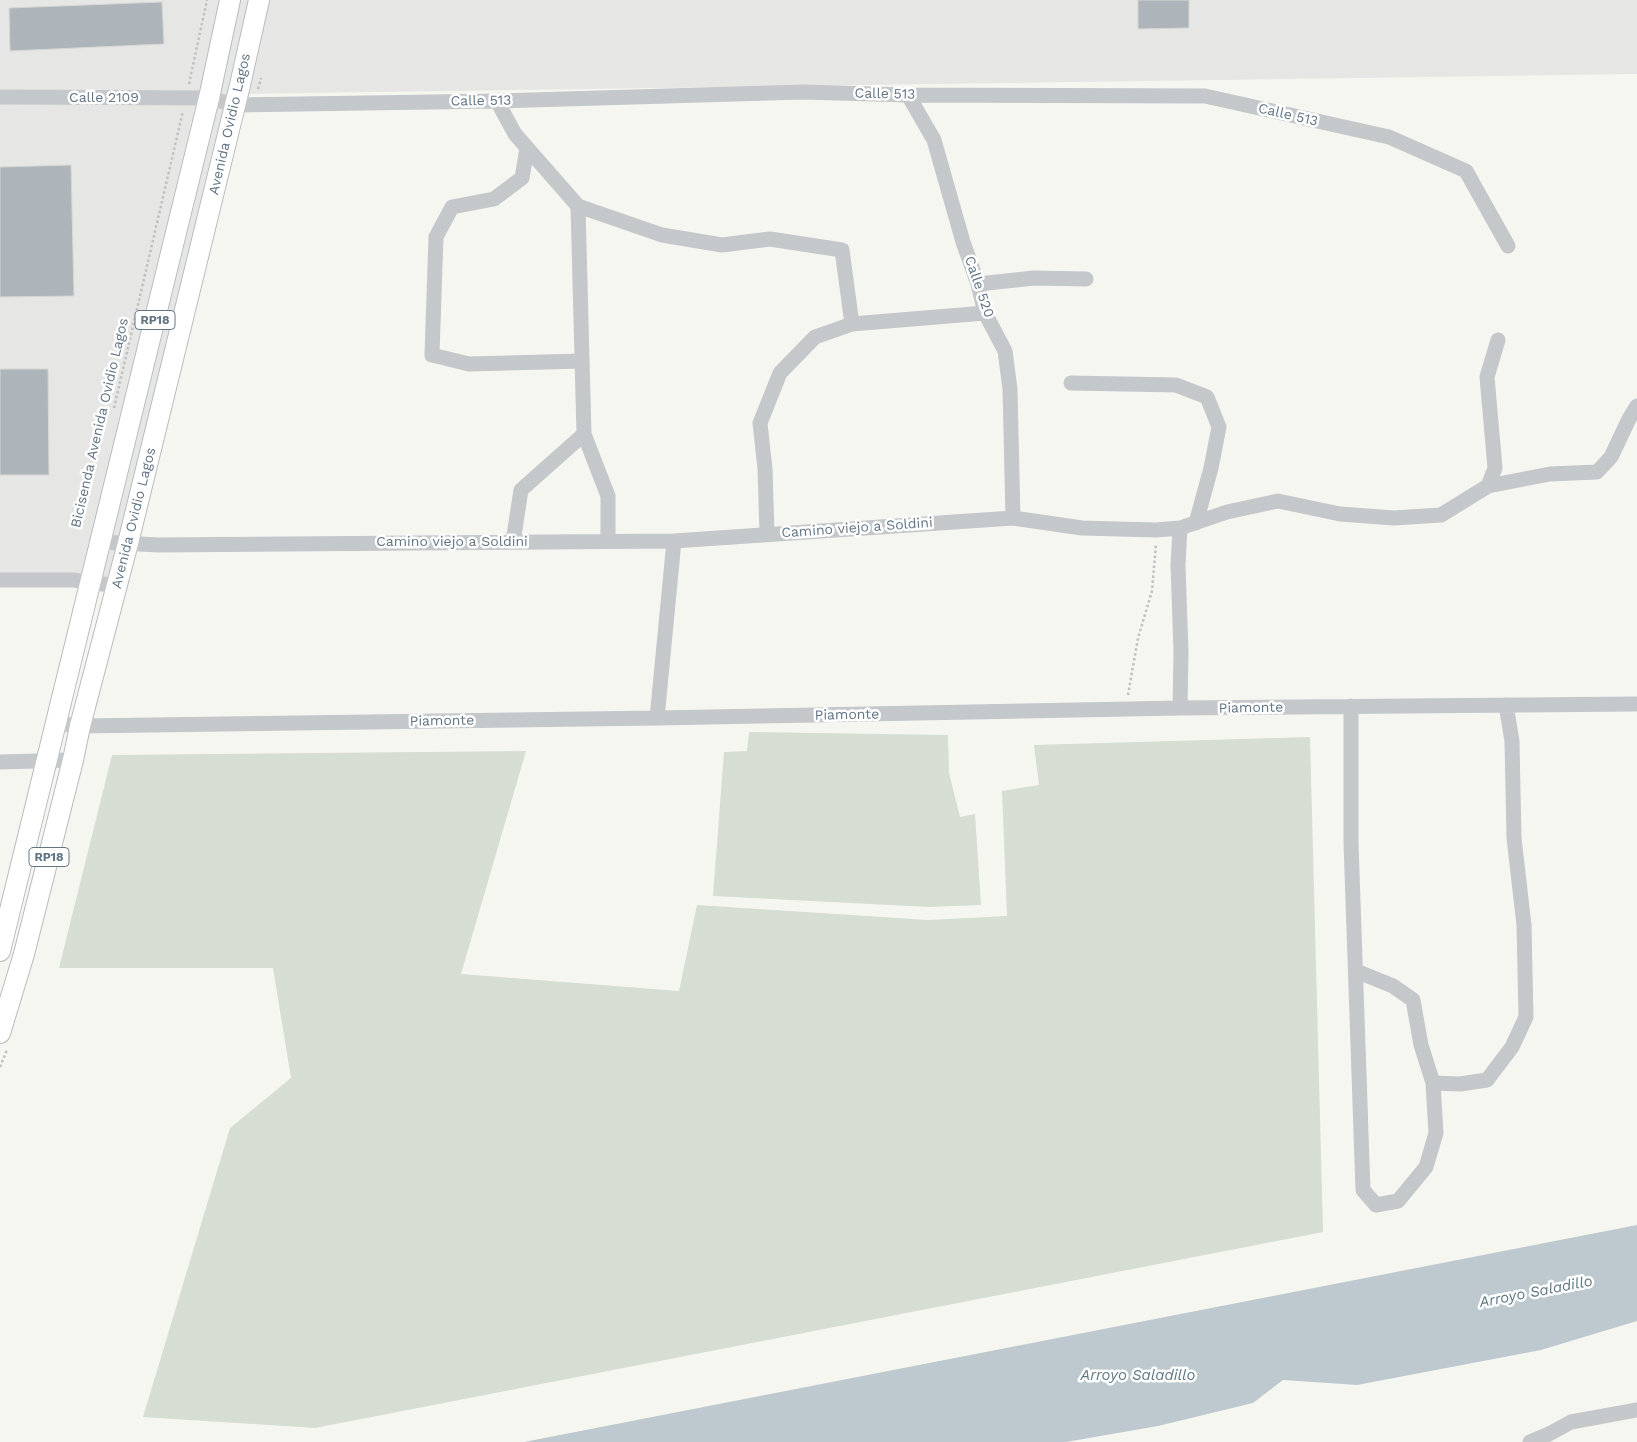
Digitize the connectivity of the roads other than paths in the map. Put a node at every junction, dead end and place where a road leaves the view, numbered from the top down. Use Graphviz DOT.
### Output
graph roads {
  1 [pos="230,0"];
  2 [pos="259,0"];
  3 [pos="908,94"];
  4 [pos="0,97"];
  5 [pos="209,98"];
  6 [pos="497,101"];
  7 [pos="235,105"];
  8 [pos="527,148"];
  9 [pos="578,206"];
  10 [pos="1508,246"];
  11 [pos="1086,279"];
  12 [pos="978,284"];
  13 [pos="985,314"];
  14 [pos="852,324"];
  15 [pos="1498,340"];
  16 [pos="582,361"];
  17 [pos="1071,383"];
  18 [pos="1637,406"];
  19 [pos="584,434"];
  20 [pos="1488,486"];
  21 [pos="1013,518"];
  22 [pos="1196,523"];
  23 [pos="1180,528"];
  24 [pos="767,534"];
  25 [pos="608,541"];
  26 [pos="674,541"];
  27 [pos="101,542"];
  28 [pos="513,542"];
  29 [pos="128,543"];
  30 [pos="0,580"];
  31 [pos="91,582"];
  32 [pos="117,586"];
  33 [pos="1637,704"];
  34 [pos="1506,705"];
  35 [pos="1351,706"];
  36 [pos="1180,708"];
  37 [pos="657,718"];
  38 [pos="56,723"];
  39 [pos="80,726"];
  40 [pos="73,760"];
  41 [pos="47,761"];
  42 [pos="0,762"];
  43 [pos="0,952"];
  44 [pos="24,954"];
  45 [pos="1356,971"];
  46 [pos="0,1033"];
  47 [pos="1433,1083"];
  48 [pos="1637,1410"];
  49 [pos="1530,1442"];
  1 -- 5 [label="main road, Avenida Ovidio Lagos / RP18"];
  2 -- 7 [label="main road, Avenida Ovidio Lagos / RP18"];
  3 -- 6 [label="street, Calle 513"];
  3 -- 10 [label="street, Calle 513"];
  3 -- 12 [label="street, Calle 520"];
  4 -- 5 [label="street, Calle 2109"];
  5 -- 7 [label="street, Calle 513"];
  5 -- 27 [label="main road, Avenida Ovidio Lagos / RP18"];
  6 -- 7 [label="street, Calle 513"];
  6 -- 8 [label="street"];
  7 -- 29 [label="main road, Avenida Ovidio Lagos / RP18"];
  8 -- 9 [label="street"];
  8 -- 16 [label="street"];
  9 -- 14 [label="street"];
  9 -- 16 [label="street"];
  11 -- 12 [label="street"];
  12 -- 13 [label="street, Calle 520"];
  13 -- 14 [label="street"];
  13 -- 21 [label="street, Calle 520"];
  14 -- 24 [label="street"];
  15 -- 20 [label="street"];
  16 -- 19 [label="street"];
  17 -- 22 [label="street"];
  18 -- 20 [label="street, Camino viejo a Soldini"];
  19 -- 25 [label="street"];
  19 -- 28 [label="street"];
  20 -- 22 [label="street, Camino viejo a Soldini"];
  21 -- 23 [label="street, Camino viejo a Soldini"];
  21 -- 24 [label="street, Camino viejo a Soldini"];
  22 -- 23 [label="street, Camino viejo a Soldini"];
  23 -- 36 [label="street"];
  24 -- 26 [label="street, Camino viejo a Soldini"];
  25 -- 26 [label="street, Camino viejo a Soldini"];
  25 -- 28 [label="street, Camino viejo a Soldini"];
  26 -- 37 [label="street"];
  27 -- 29 [label="street, Camino viejo a Soldini"];
  27 -- 31 [label="main road, Avenida Ovidio Lagos / RP18"];
  28 -- 29 [label="street, Camino viejo a Soldini"];
  29 -- 32 [label="main road, Avenida Ovidio Lagos / RP18"];
  30 -- 31 [label="street"];
  31 -- 32 [label="street"];
  31 -- 38 [label="main road, Avenida Ovidio Lagos / RP18"];
  32 -- 39 [label="main road, Avenida Ovidio Lagos / RP18"];
  33 -- 34 [label="street, Piamonte"];
  34 -- 35 [label="street, Piamonte"];
  34 -- 47 [label="street"];
  35 -- 36 [label="street, Piamonte"];
  35 -- 45 [label="street"];
  36 -- 37 [label="street, Piamonte"];
  37 -- 39 [label="street, Piamonte"];
  38 -- 39 [label="street, Piamonte"];
  38 -- 41 [label="main road, Avenida Ovidio Lagos / RP18"];
  39 -- 40 [label="main road, Avenida Ovidio Lagos / RP18"];
  40 -- 41 [label="street"];
  40 -- 44 [label="main road, Avenida Ovidio Lagos / RP18"];
  41 -- 42 [label="street"];
  41 -- 43 [label="main road, Avenida Ovidio Lagos / RP18"];
  43 -- 44 [label="street"];
  44 -- 46 [label="main road, Avenida Ovidio Lagos / RP18"];
  45 -- 47 [label="street"];
  45 -- 47 [label="street"];
  48 -- 49 [label="street"];
}
